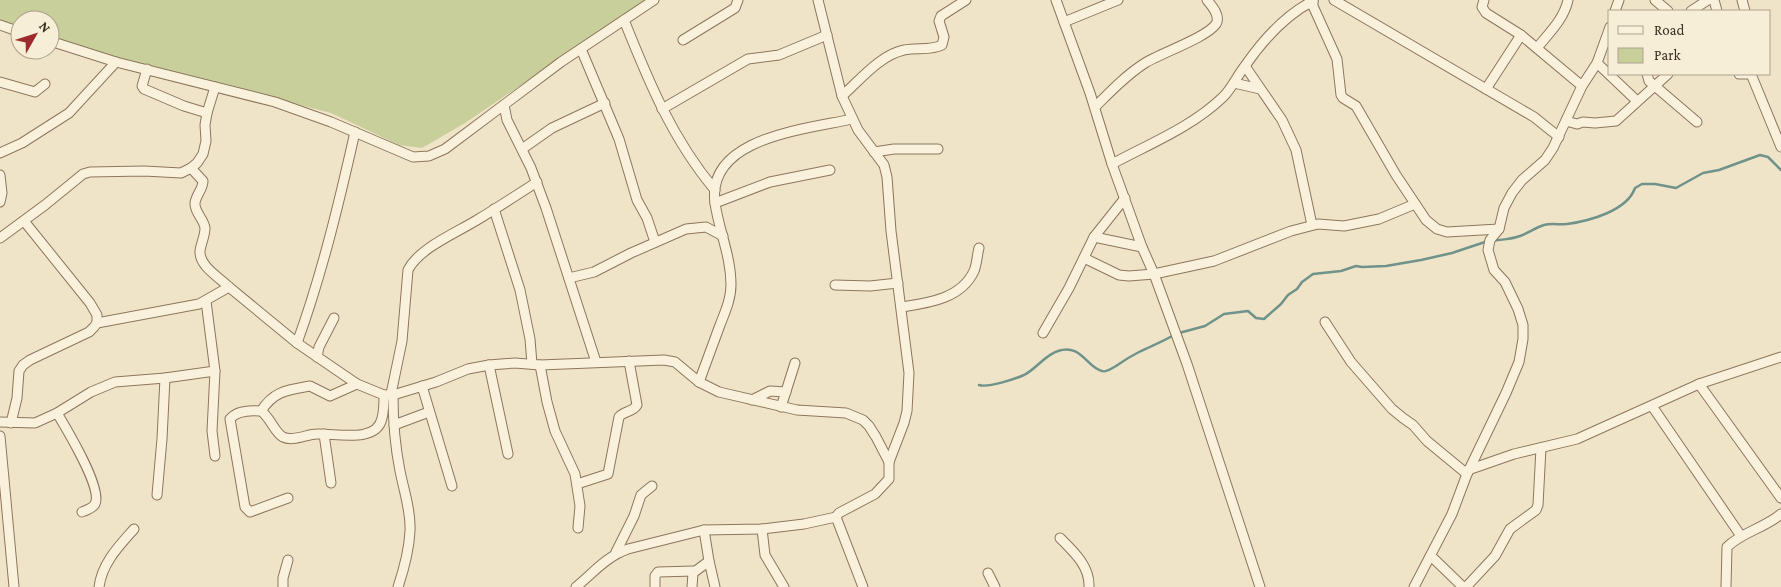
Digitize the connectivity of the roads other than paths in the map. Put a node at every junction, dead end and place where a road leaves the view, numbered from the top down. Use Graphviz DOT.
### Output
graph roads {
  1 [pos="654,0"];
  2 [pos="738,0"];
  3 [pos="818,0"];
  4 [pos="966,0"];
  5 [pos="1056,0"];
  6 [pos="1118,0"];
  7 [pos="1208,0"];
  8 [pos="1313,0"];
  9 [pos="1334,0"];
  10 [pos="1484,0"];
  11 [pos="1568,0"];
  12 [pos="1655,0"];
  13 [pos="1708,0"];
  14 [pos="1667,10"];
  15 [pos="1693,10"];
  16 [pos="624,20"];
  17 [pos="1064,22"];
  18 [pos="1608,33"];
  19 [pos="827,35"];
  20 [pos="1521,35"];
  21 [pos="683,40"];
  22 [pos="60,45"];
  23 [pos="1536,48"];
  24 [pos="581,49"];
  25 [pos="116,62"];
  26 [pos="1597,63"];
  27 [pos="1245,66"];
  28 [pos="147,70"];
  29 [pos="1608,73"];
  30 [pos="1610,75"];
  31 [pos="1646,75"];
  32 [pos="1667,75"];
  33 [pos="1750,75"];
  34 [pos="0,82"];
  35 [pos="1234,83"];
  36 [pos="45,84"];
  37 [pos="1582,86"];
  38 [pos="1654,86"];
  39 [pos="215,87"];
  40 [pos="1260,89"];
  41 [pos="1486,89"];
  42 [pos="842,96"];
  43 [pos="1637,101"];
  44 [pos="605,103"];
  45 [pos="504,105"];
  46 [pos="1095,107"];
  47 [pos="662,109"];
  48 [pos="207,113"];
  49 [pos="852,119"];
  50 [pos="1566,122"];
  51 [pos="1697,122"];
  52 [pos="355,132"];
  53 [pos="1559,137"];
  54 [pos="1781,147"];
  55 [pos="522,149"];
  56 [pos="938,149"];
  57 [pos="0,152"];
  58 [pos="874,152"];
  59 [pos="1112,164"];
  60 [pos="191,168"];
  61 [pos="830,170"];
  62 [pos="0,175"];
  63 [pos="537,182"];
  64 [pos="714,190"];
  65 [pos="1125,198"];
  66 [pos="0,202"];
  67 [pos="715,203"];
  68 [pos="1415,204"];
  69 [pos="494,209"];
  70 [pos="24,221"];
  71 [pos="1312,225"];
  72 [pos="1499,229"];
  73 [pos="723,236"];
  74 [pos="1094,236"];
  75 [pos="0,238"];
  76 [pos="655,242"];
  77 [pos="1142,247"];
  78 [pos="979,248"];
  79 [pos="1084,258"];
  80 [pos="1154,274"];
  81 [pos="569,278"];
  82 [pos="898,283"];
  83 [pos="835,285"];
  84 [pos="228,287"];
  85 [pos="206,301"];
  86 [pos="902,307"];
  87 [pos="334,318"];
  88 [pos="1325,322"];
  89 [pos="97,323"];
  90 [pos="1043,333"];
  91 [pos="297,342"];
  92 [pos="317,357"];
  93 [pos="1781,358"];
  94 [pos="629,361"];
  95 [pos="596,362"];
  96 [pos="795,363"];
  97 [pos="536,364"];
  98 [pos="489,365"];
  99 [pos="215,371"];
  100 [pos="165,378"];
  101 [pos="699,382"];
  102 [pos="357,384"];
  103 [pos="1699,384"];
  104 [pos="422,386"];
  105 [pos="786,392"];
  106 [pos="389,395"];
  107 [pos="752,400"];
  108 [pos="1652,406"];
  109 [pos="781,407"];
  110 [pos="261,411"];
  111 [pos="429,412"];
  112 [pos="57,413"];
  113 [pos="0,422"];
  114 [pos="11,423"];
  115 [pos="394,425"];
  116 [pos="324,434"];
  117 [pos="0,436"];
  118 [pos="1541,448"];
  119 [pos="508,454"];
  120 [pos="215,456"];
  121 [pos="889,462"];
  122 [pos="1468,472"];
  123 [pos="331,483"];
  124 [pos="577,484"];
  125 [pos="452,486"];
  126 [pos="652,486"];
  127 [pos="157,495"];
  128 [pos="288,498"];
  129 [pos="1781,498"];
  130 [pos="82,512"];
  131 [pos="1781,514"];
  132 [pos="836,517"];
  133 [pos="578,528"];
  134 [pos="134,529"];
  135 [pos="762,529"];
  136 [pos="704,530"];
  137 [pos="1742,536"];
  138 [pos="1060,538"];
  139 [pos="616,552"];
  140 [pos="1431,556"];
  141 [pos="288,560"];
  142 [pos="709,561"];
  143 [pos="694,571"];
  144 [pos="988,574"];
  145 [pos="14,587"];
  146 [pos="99,587"];
  147 [pos="283,587"];
  148 [pos="398,587"];
  149 [pos="576,587"];
  150 [pos="654,587"];
  151 [pos="692,587"];
  152 [pos="715,587"];
  153 [pos="784,587"];
  154 [pos="863,587"];
  155 [pos="995,587"];
  156 [pos="1089,587"];
  157 [pos="1260,587"];
  158 [pos="1414,587"];
  159 [pos="1726,587"];
  1 -- 16 [label="street"];
  2 -- 21 [label="street"];
  3 -- 19 [label="street"];
  4 -- 42 [label="street"];
  5 -- 17 [label="street"];
  6 -- 17 [label="street"];
  7 -- 46 [label="street"];
  8 -- 27 [label="street"];
  8 -- 68 [label="street"];
  9 -- 41 [label="street"];
  10 -- 20 [label="street"];
  11 -- 23 [label="street"];
  12 -- 14 [label="street"];
  13 -- 15 [label="street"];
  16 -- 24 [label="street"];
  16 -- 47 [label="street"];
  17 -- 46 [label="street"];
  18 -- 26 [label="street"];
  19 -- 42 [label="street"];
  19 -- 47 [label="street"];
  20 -- 23 [label="street"];
  20 -- 41 [label="street"];
  22 -- 25 [label="street"];
  23 -- 37 [label="street"];
  24 -- 44 [label="street"];
  24 -- 45 [label="street"];
  25 -- 28 [label="street"];
  25 -- 57 [label="street"];
  26 -- 29 [label="street"];
  26 -- 37 [label="street"];
  27 -- 35 [label="street"];
  27 -- 40 [label="street"];
  28 -- 39 [label="street"];
  28 -- 48 [label="street"];
  30 -- 43 [label="street"];
  31 -- 38 [label="street"];
  32 -- 38 [label="street"];
  33 -- 54 [label="street"];
  34 -- 36 [label="street"];
  35 -- 40 [label="street"];
  35 -- 59 [label="street"];
  37 -- 50 [label="street"];
  38 -- 43 [label="street"];
  38 -- 51 [label="street"];
  39 -- 48 [label="street"];
  39 -- 52 [label="street"];
  40 -- 71 [label="street"];
  41 -- 53 [label="street"];
  42 -- 49 [label="street"];
  43 -- 50 [label="street"];
  44 -- 55 [label="street"];
  44 -- 76 [label="street"];
  45 -- 52 [label="street"];
  45 -- 55 [label="street"];
  46 -- 59 [label="street"];
  47 -- 64 [label="street"];
  48 -- 60 [label="street"];
  49 -- 58 [label="street"];
  49 -- 64 [label="street"];
  50 -- 53 [label="street"];
  52 -- 91 [label="street"];
  53 -- 72 [label="street"];
  55 -- 63 [label="street"];
  56 -- 58 [label="street"];
  58 -- 82 [label="street"];
  59 -- 65 [label="street"];
  60 -- 70 [label="street"];
  60 -- 84 [label="street"];
  61 -- 67 [label="street"];
  62 -- 66 [label="street"];
  63 -- 69 [label="street"];
  63 -- 81 [label="street"];
  64 -- 67 [label="street"];
  65 -- 74 [label="street"];
  65 -- 77 [label="street"];
  67 -- 73 [label="street"];
  68 -- 71 [label="street"];
  68 -- 72 [label="street"];
  69 -- 97 [label="street"];
  69 -- 106 [label="street"];
  70 -- 75 [label="street"];
  70 -- 89 [label="street"];
  71 -- 80 [label="street"];
  72 -- 122 [label="street"];
  73 -- 76 [label="street"];
  73 -- 101 [label="street"];
  74 -- 77 [label="street"];
  74 -- 79 [label="street"];
  76 -- 81 [label="street"];
  77 -- 80 [label="street"];
  78 -- 86 [label="street"];
  79 -- 80 [label="street"];
  79 -- 90 [label="street"];
  80 -- 157 [label="street"];
  81 -- 95 [label="street"];
  82 -- 83 [label="street"];
  82 -- 86 [label="street"];
  84 -- 85 [label="street"];
  84 -- 91 [label="street"];
  85 -- 89 [label="street"];
  85 -- 99 [label="street"];
  86 -- 121 [label="street"];
  87 -- 92 [label="street"];
  88 -- 122 [label="street"];
  89 -- 114 [label="street"];
  91 -- 92 [label="street"];
  92 -- 102 [label="street"];
  93 -- 103 [label="street"];
  94 -- 95 [label="street"];
  94 -- 101 [label="street"];
  94 -- 124 [label="street"];
  95 -- 97 [label="street"];
  96 -- 105 [label="street"];
  97 -- 98 [label="street"];
  97 -- 124 [label="street"];
  98 -- 104 [label="street"];
  98 -- 119 [label="street"];
  99 -- 100 [label="street"];
  99 -- 120 [label="street"];
  100 -- 112 [label="street"];
  100 -- 127 [label="street"];
  101 -- 107 [label="street"];
  102 -- 106 [label="street"];
  102 -- 110 [label="street"];
  103 -- 108 [label="street"];
  103 -- 129 [label="street"];
  104 -- 106 [label="street"];
  104 -- 111 [label="street"];
  105 -- 107 [label="street"];
  105 -- 109 [label="street"];
  106 -- 115 [label="street"];
  106 -- 116 [label="street"];
  107 -- 109 [label="street"];
  108 -- 118 [label="street"];
  108 -- 137 [label="street"];
  109 -- 121 [label="street"];
  110 -- 116 [label="street"];
  110 -- 128 [label="street"];
  111 -- 115 [label="street"];
  111 -- 125 [label="street"];
  112 -- 114 [label="street"];
  112 -- 130 [label="street"];
  113 -- 114 [label="street"];
  115 -- 148 [label="street"];
  116 -- 123 [label="street"];
  117 -- 145 [label="street"];
  118 -- 122 [label="street"];
  118 -- 140 [label="street"];
  121 -- 132 [label="street"];
  122 -- 140 [label="street"];
  124 -- 133 [label="street"];
  126 -- 139 [label="street"];
  131 -- 137 [label="street"];
  132 -- 135 [label="street"];
  132 -- 154 [label="street"];
  134 -- 146 [label="street"];
  135 -- 136 [label="street"];
  135 -- 153 [label="street"];
  136 -- 139 [label="street"];
  136 -- 142 [label="street"];
  137 -- 159 [label="street"];
  138 -- 156 [label="street"];
  139 -- 149 [label="street"];
  140 -- 158 [label="street"];
  141 -- 147 [label="street"];
  142 -- 143 [label="street"];
  142 -- 152 [label="street"];
  143 -- 150 [label="street"];
  143 -- 151 [label="street"];
  144 -- 155 [label="street"];
}
